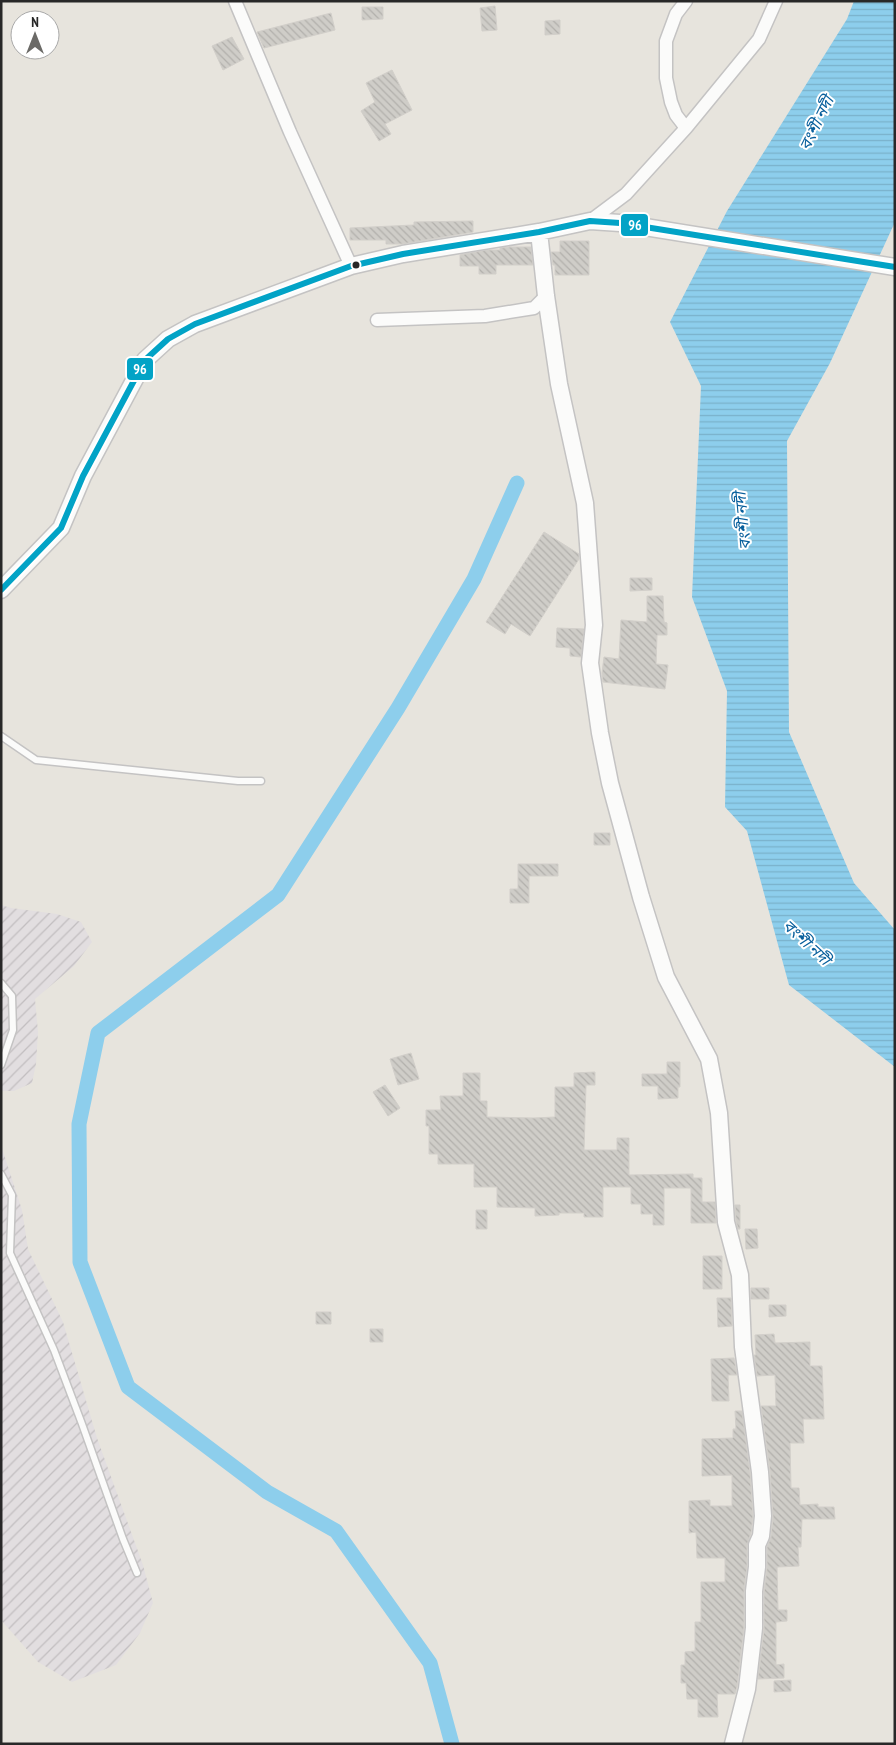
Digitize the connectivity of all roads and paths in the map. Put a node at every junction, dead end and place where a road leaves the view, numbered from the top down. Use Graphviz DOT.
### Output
graph roads {
  1 [pos="235,1"];
  2 [pos="686,1"];
  3 [pos="776,1"];
  4 [pos="686,128"];
  5 [pos="590,221"];
  6 [pos="539,232"];
  7 [pos="351,266"];
  8 [pos="895,267"];
  9 [pos="546,296"];
  10 [pos="377,320"];
  11 [pos="1,590"];
  12 [pos="1,736"];
  13 [pos="261,781"];
  14 [pos="1,983"];
  15 [pos="1,1065"];
  16 [pos="1,1174"];
  17 [pos="137,1573"];
  18 [pos="733,1744"];
  1 -- 7 [label="street"];
  2 -- 4 [label="street"];
  3 -- 4 [label="street"];
  4 -- 5 [label="street"];
  5 -- 6 [label="street"];
  5 -- 8 [label="street"];
  6 -- 7 [label="street"];
  6 -- 9 [label="street"];
  7 -- 11 [label="street"];
  9 -- 10 [label="street"];
  9 -- 18 [label="street"];
  12 -- 13 [label="lane"];
  14 -- 15 [label="lane"];
  16 -- 17 [label="lane"];
}
